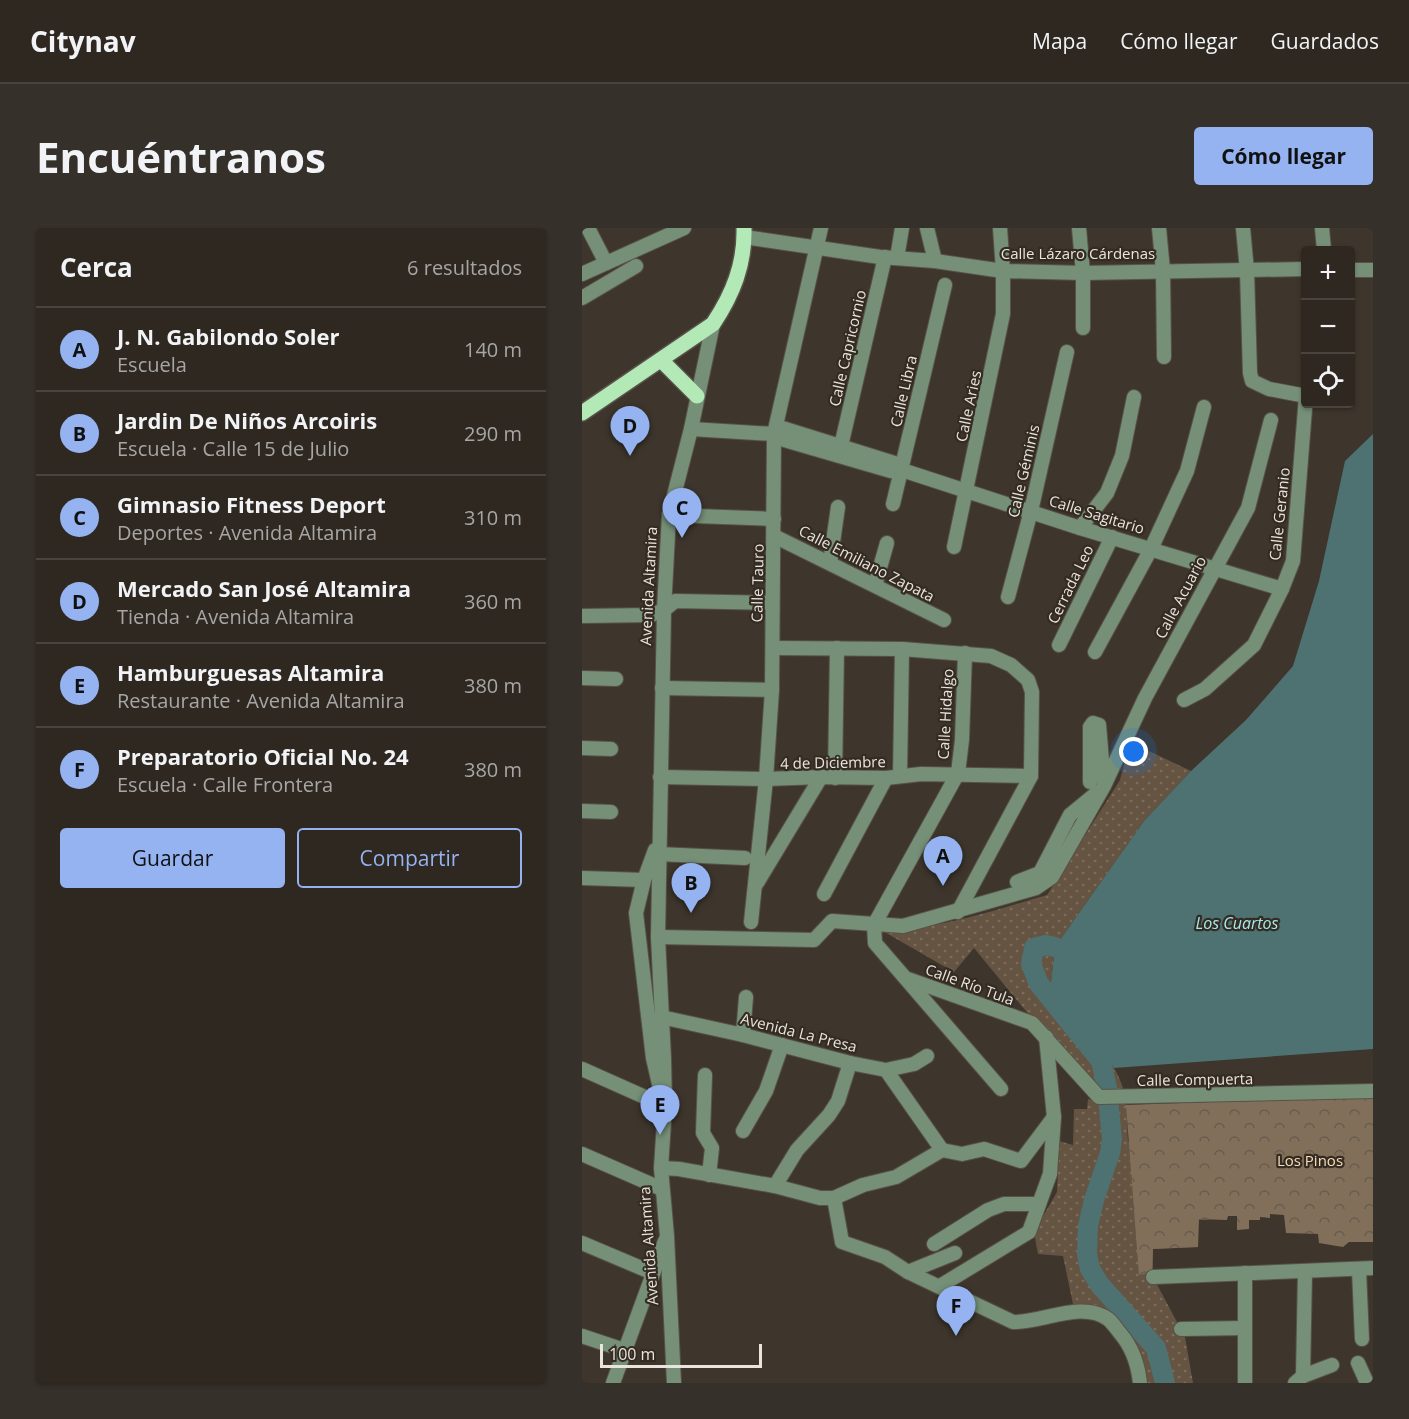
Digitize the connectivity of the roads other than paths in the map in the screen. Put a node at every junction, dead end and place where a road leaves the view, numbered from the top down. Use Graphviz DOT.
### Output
graph roads {
  1 [pos="588,228"];
  2 [pos="821,228"];
  3 [pos="902,228"];
  4 [pos="927,228"];
  5 [pos="1000,228"];
  6 [pos="1079,228"];
  7 [pos="1159,228"];
  8 [pos="1244,228"];
  9 [pos="1323,228"];
  10 [pos="676,230"];
  11 [pos="744,232"];
  12 [pos="1324,246"];
  13 [pos="818,249"];
  14 [pos="886,257"];
  15 [pos="934,261"];
  16 [pos="606,262"];
  17 [pos="636,266"];
  18 [pos="1301,269"];
  19 [pos="1163,270"];
  20 [pos="1355,270"];
  21 [pos="1373,270"];
  22 [pos="1003,271"];
  23 [pos="1247,271"];
  24 [pos="1083,273"];
  25 [pos="582,274"];
  26 [pos="945,285"];
  27 [pos="582,298"];
  28 [pos="713,324"];
  29 [pos="1083,328"];
  30 [pos="1067,352"];
  31 [pos="1164,357"];
  32 [pos="661,360"];
  33 [pos="1301,395"];
  34 [pos="697,396"];
  35 [pos="1134,397"];
  36 [pos="1204,407"];
  37 [pos="1304,408"];
  38 [pos="582,413"];
  39 [pos="1271,420"];
  40 [pos="691,429"];
  41 [pos="774,434"];
  42 [pos="837,445"];
  43 [pos="902,470"];
  44 [pos="967,490"];
  45 [pos="893,504"];
  46 [pos="838,507"];
  47 [pos="1031,511"];
  48 [pos="669,515"];
  49 [pos="774,519"];
  50 [pos="1080,528"];
  51 [pos="774,536"];
  52 [pos="1112,537"];
  53 [pos="887,543"];
  54 [pos="954,547"];
  55 [pos="1151,549"];
  56 [pos="830,563"];
  57 [pos="1214,568"];
  58 [pos="875,585"];
  59 [pos="1282,589"];
  60 [pos="1008,597"];
  61 [pos="772,603"];
  62 [pos="664,610"];
  63 [pos="582,616"];
  64 [pos="944,620"];
  65 [pos="1059,645"];
  66 [pos="773,648"];
  67 [pos="837,648"];
  68 [pos="902,649"];
  69 [pos="1095,652"];
  70 [pos="965,653"];
  71 [pos="582,678"];
  72 [pos="616,679"];
  73 [pos="662,688"];
  74 [pos="772,690"];
  75 [pos="1184,700"];
  76 [pos="582,748"];
  77 [pos="611,749"];
  78 [pos="957,776"];
  79 [pos="1031,776"];
  80 [pos="660,777"];
  81 [pos="828,777"];
  82 [pos="893,777"];
  83 [pos="766,780"];
  84 [pos="1090,782"];
  85 [pos="1104,786"];
  86 [pos="582,811"];
  87 [pos="611,812"];
  88 [pos="658,847"];
  89 [pos="745,858"];
  90 [pos="582,878"];
  91 [pos="644,880"];
  92 [pos="1017,882"];
  93 [pos="756,885"];
  94 [pos="824,894"];
  95 [pos="958,912"];
  96 [pos="751,922"];
  97 [pos="874,925"];
  98 [pos="658,937"];
  99 [pos="908,979"];
  100 [pos="746,997"];
  101 [pos="662,1017"];
  102 [pos="744,1035"];
  103 [pos="1046,1037"];
  104 [pos="782,1045"];
  105 [pos="927,1056"];
  106 [pos="850,1063"];
  107 [pos="582,1069"];
  108 [pos="886,1070"];
  109 [pos="705,1075"];
  110 [pos="1001,1089"];
  111 [pos="1373,1091"];
  112 [pos="665,1107"];
  113 [pos="1054,1117"];
  114 [pos="742,1131"];
  115 [pos="942,1150"];
  116 [pos="582,1154"];
  117 [pos="661,1168"];
  118 [pos="709,1175"];
  119 [pos="775,1186"];
  120 [pos="662,1189"];
  121 [pos="834,1198"];
  122 [pos="1039,1204"];
  123 [pos="667,1236"];
  124 [pos="582,1243"];
  125 [pos="934,1244"];
  126 [pos="955,1253"];
  127 [pos="1373,1268"];
  128 [pos="1359,1270"];
  129 [pos="908,1272"];
  130 [pos="1305,1272"];
  131 [pos="653,1273"];
  132 [pos="1245,1273"];
  133 [pos="1154,1277"];
  134 [pos="940,1286"];
  135 [pos="1245,1328"];
  136 [pos="1181,1329"];
  137 [pos="1373,1329"];
  138 [pos="582,1336"];
  139 [pos="624,1350"];
  140 [pos="1358,1362"];
  141 [pos="1332,1365"];
  142 [pos="1299,1380"];
  143 [pos="613,1383"];
  144 [pos="674,1383"];
  145 [pos="1140,1383"];
  146 [pos="1245,1383"];
  147 [pos="1367,1383"];
  1 -- 16 [label="street"];
  2 -- 13 [label="street, Calle Tauro"];
  3 -- 14 [label="street"];
  4 -- 15 [label="street"];
  5 -- 22 [label="street, Calle Aries"];
  6 -- 24 [label="street"];
  7 -- 19 [label="street"];
  8 -- 23 [label="street"];
  9 -- 12 [label="street"];
  10 -- 16 [label="street"];
  11 -- 13 [label="street, Calle Lázaro Cárdenas"];
  11 -- 28 [label="main road, Avenida Altamira"];
  13 -- 14 [label="street, Calle Lázaro Cárdenas"];
  13 -- 41 [label="street, Calle Tauro"];
  14 -- 15 [label="street, Calle Lázaro Cárdenas"];
  14 -- 42 [label="street, Calle Capricornio"];
  15 -- 22 [label="street, Calle Lázaro Cárdenas"];
  16 -- 25 [label="street"];
  17 -- 27 [label="street"];
  18 -- 23 [label="street, Calle Lázaro Cárdenas"];
  19 -- 23 [label="street, Calle Lázaro Cárdenas"];
  19 -- 24 [label="street, Calle Lázaro Cárdenas"];
  19 -- 31 [label="street"];
  20 -- 21 [label="street"];
  22 -- 24 [label="street, Calle Lázaro Cárdenas"];
  22 -- 44 [label="street, Calle Aries"];
  23 -- 33 [label="street"];
  24 -- 29 [label="street"];
  26 -- 43 [label="street, Calle Libra"];
  28 -- 32 [label="main road"];
  28 -- 34 [label="street, Avenida Altamira"];
  30 -- 47 [label="street, Calle Géminis"];
  32 -- 34 [label="main road"];
  32 -- 38 [label="main road"];
  34 -- 40 [label="street, Avenida Altamira"];
  35 -- 50 [label="street"];
  36 -- 55 [label="street"];
  37 -- 59 [label="street, Calle Geranio"];
  39 -- 57 [label="street, Calle Acuario"];
  40 -- 41 [label="street"];
  40 -- 48 [label="street, Avenida Altamira"];
  41 -- 42 [label="street, Calle Sagitario"];
  41 -- 43 [label="street, Calle Sagitario"];
  41 -- 49 [label="street, Calle Tauro"];
  42 -- 43 [label="street, Calle Sagitario"];
  43 -- 44 [label="street, Calle Sagitario"];
  43 -- 45 [label="street, Calle Libra"];
  44 -- 47 [label="street, Calle Sagitario"];
  44 -- 54 [label="street, Calle Aries"];
  46 -- 56 [label="street"];
  47 -- 50 [label="street, Calle Sagitario"];
  47 -- 60 [label="street, Calle Géminis"];
  48 -- 49 [label="street"];
  48 -- 62 [label="street, Avenida Altamira"];
  49 -- 51 [label="street, Calle Tauro"];
  50 -- 52 [label="street, Calle Sagitario"];
  51 -- 56 [label="street, Calle Emiliano Zapata"];
  51 -- 61 [label="street, Calle Tauro"];
  52 -- 55 [label="street, Calle Sagitario"];
  52 -- 65 [label="street, Cerrada Leo"];
  53 -- 58 [label="street"];
  55 -- 57 [label="street, Calle Sagitario"];
  55 -- 69 [label="street"];
  56 -- 58 [label="street, Calle Emiliano Zapata"];
  57 -- 59 [label="street, Calle Sagitario"];
  57 -- 85 [label="street, Calle Acuario"];
  58 -- 64 [label="street, Calle Emiliano Zapata"];
  59 -- 75 [label="street, Calle Geranio"];
  61 -- 62 [label="street"];
  61 -- 66 [label="street, Calle Tauro"];
  62 -- 63 [label="street"];
  62 -- 73 [label="street, Avenida Altamira"];
  66 -- 67 [label="street"];
  66 -- 74 [label="street, Calle Tauro"];
  67 -- 68 [label="street"];
  67 -- 81 [label="street"];
  68 -- 70 [label="street"];
  68 -- 82 [label="street"];
  70 -- 78 [label="street, Calle Hidalgo"];
  70 -- 79 [label="street"];
  71 -- 72 [label="street"];
  73 -- 74 [label="street"];
  73 -- 80 [label="street, Avenida Altamira"];
  74 -- 83 [label="street, Calle Tauro"];
  76 -- 77 [label="street"];
  78 -- 79 [label="street"];
  78 -- 82 [label="street"];
  78 -- 97 [label="street"];
  79 -- 95 [label="street"];
  80 -- 83 [label="street, 4 de Diciembre"];
  80 -- 88 [label="street, Avenida Altamira"];
  81 -- 82 [label="street, 4 de Diciembre"];
  81 -- 83 [label="street, 4 de Diciembre"];
  81 -- 93 [label="street"];
  82 -- 94 [label="street"];
  83 -- 93 [label="street, Calle Tauro"];
  84 -- 85 [label="street"];
  85 -- 92 [label="street"];
  85 -- 95 [label="street, Calle Acuario"];
  86 -- 87 [label="street"];
  88 -- 89 [label="street"];
  88 -- 91 [label="street, Avenida Altamira"];
  88 -- 98 [label="street, Avenida Altamira"];
  90 -- 91 [label="street"];
  91 -- 112 [label="street, Avenida Altamira"];
  93 -- 96 [label="street, Calle Tauro"];
  95 -- 97 [label="street, Calle Acuario"];
  97 -- 98 [label="street, Calle Acuario"];
  97 -- 99 [label="street, Calle Río Tula"];
  98 -- 101 [label="street, Avenida Altamira"];
  99 -- 103 [label="street, Calle Río Tula"];
  99 -- 110 [label="street"];
  100 -- 102 [label="street"];
  101 -- 102 [label="street, Avenida La Presa"];
  101 -- 112 [label="street, Avenida Altamira"];
  102 -- 104 [label="street, Avenida La Presa"];
  103 -- 111 [label="street, Calle Compuerta"];
  103 -- 113 [label="street"];
  104 -- 106 [label="street, Avenida La Presa"];
  104 -- 114 [label="street"];
  105 -- 108 [label="street, Avenida La Presa"];
  106 -- 108 [label="street, Avenida La Presa"];
  106 -- 119 [label="street"];
  107 -- 112 [label="street"];
  108 -- 115 [label="street"];
  109 -- 118 [label="street"];
  112 -- 117 [label="street, Avenida Altamira"];
  113 -- 115 [label="street"];
  113 -- 122 [label="street"];
  115 -- 121 [label="street"];
  116 -- 120 [label="street"];
  117 -- 118 [label="street"];
  117 -- 120 [label="street, Avenida Altamira"];
  118 -- 119 [label="street"];
  119 -- 121 [label="street"];
  120 -- 123 [label="street, Avenida Altamira"];
  121 -- 129 [label="street"];
  122 -- 125 [label="street"];
  122 -- 134 [label="street"];
  123 -- 131 [label="street"];
  123 -- 144 [label="street, Avenida Altamira"];
  124 -- 131 [label="street"];
  126 -- 129 [label="street"];
  127 -- 128 [label="street"];
  128 -- 130 [label="street"];
  128 -- 137 [label="street"];
  129 -- 134 [label="street"];
  130 -- 132 [label="street"];
  130 -- 142 [label="street"];
  131 -- 139 [label="street"];
  132 -- 133 [label="street"];
  132 -- 135 [label="street"];
  134 -- 145 [label="street"];
  135 -- 136 [label="street"];
  135 -- 146 [label="street"];
  138 -- 139 [label="street"];
  139 -- 143 [label="street"];
  140 -- 147 [label="street"];
  141 -- 142 [label="street"];
}
